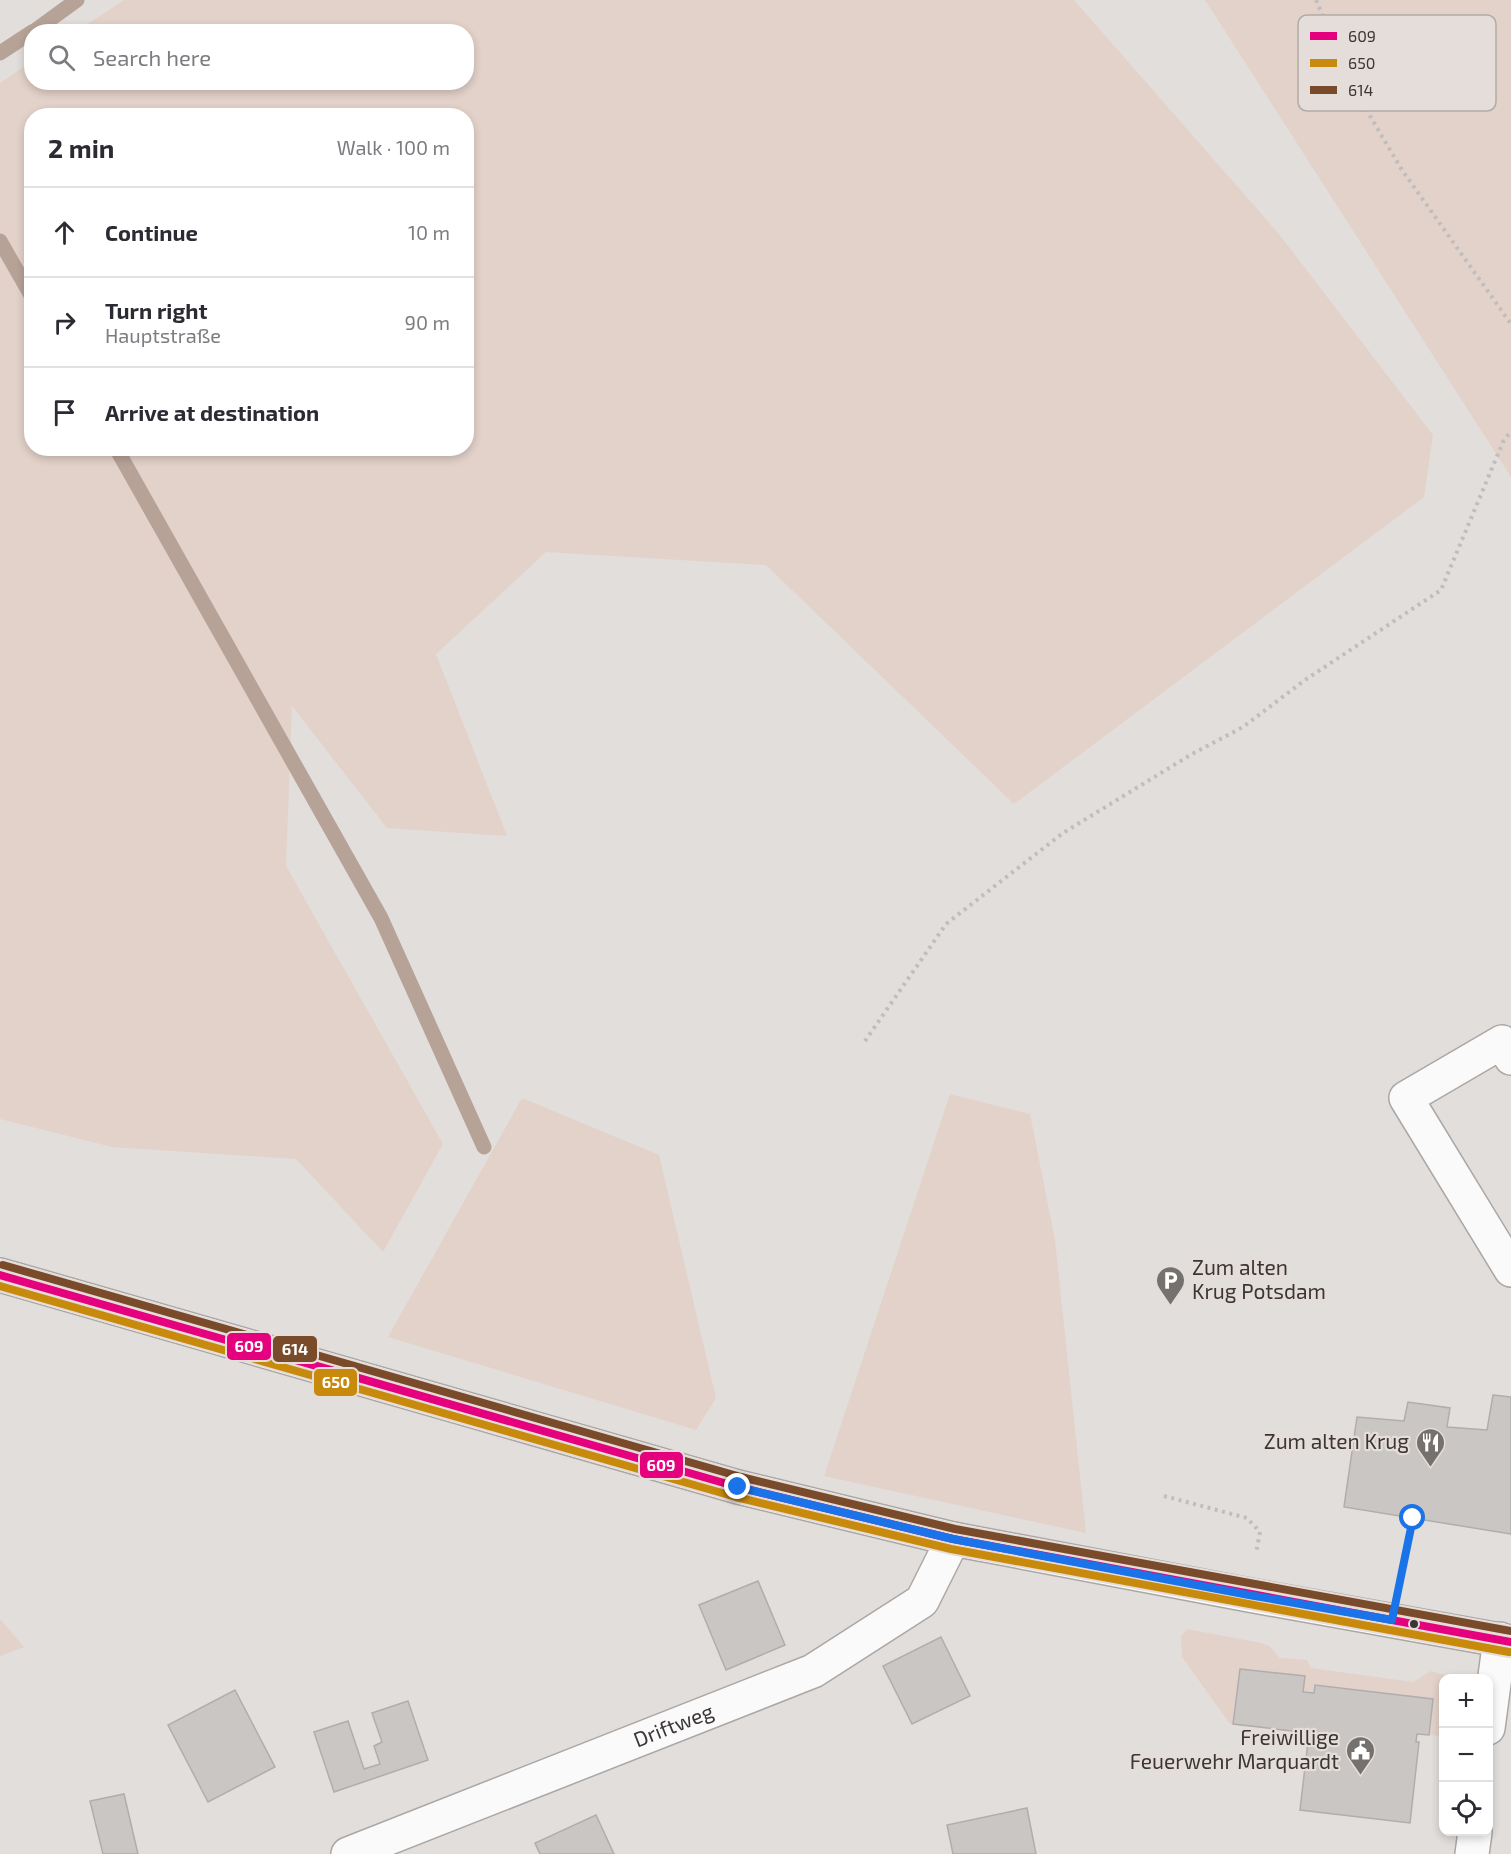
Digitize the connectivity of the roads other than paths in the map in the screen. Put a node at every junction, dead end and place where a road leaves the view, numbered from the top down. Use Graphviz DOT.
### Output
graph roads {
  1 [pos="1511,1058"];
  2 [pos="1511,1270"];
  3 [pos="0,1275"];
  4 [pos="953,1539"];
  5 [pos="1506,1640"];
  6 [pos="1493,1704"];
  7 [pos="1474,1836"];
  8 [pos="348,1854"];
  9 [pos="1472,1854"];
  1 -- 2 [label="street"];
  3 -- 4 [label="street"];
  4 -- 5 [label="street"];
  4 -- 8 [label="street, Driftweg"];
  5 -- 6 [label="street"];
  7 -- 9 [label="street"];
}
